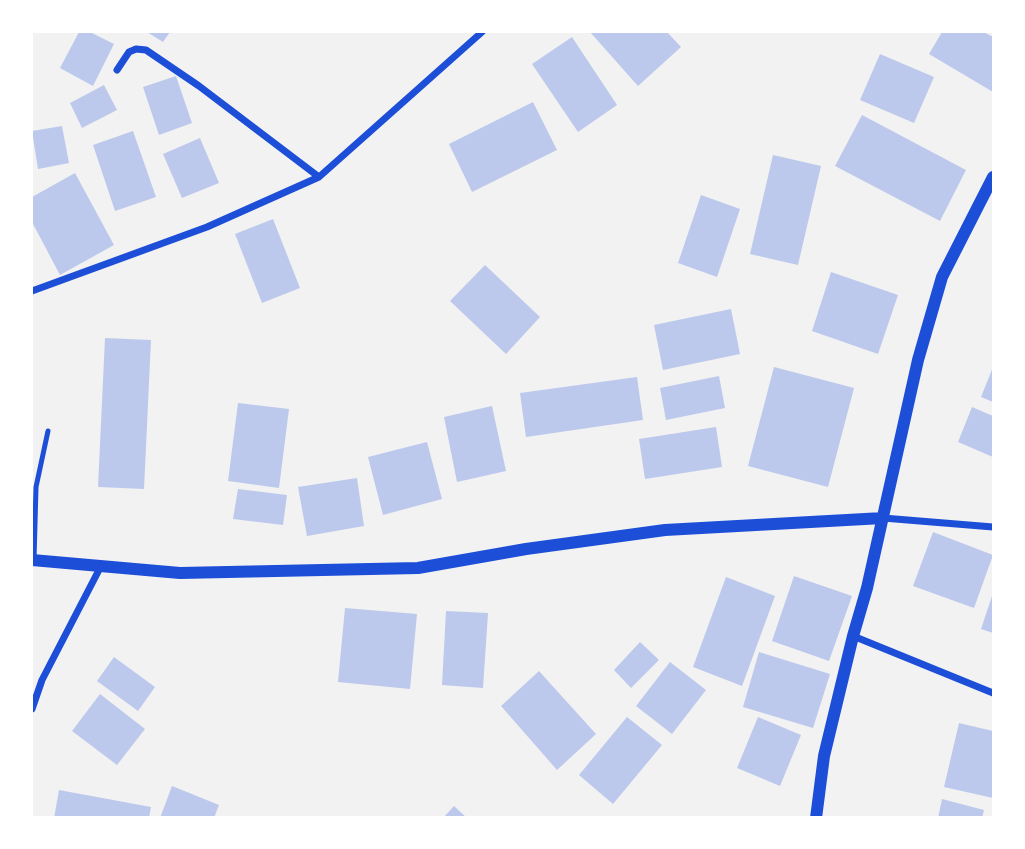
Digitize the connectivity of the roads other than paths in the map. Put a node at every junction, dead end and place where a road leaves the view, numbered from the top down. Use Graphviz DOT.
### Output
graph roads {
  1 [pos="482,32"];
  2 [pos="117,69"];
  3 [pos="319,177"];
  4 [pos="993,177"];
  5 [pos="32,291"];
  6 [pos="48,430"];
  7 [pos="883,518"];
  8 [pos="993,527"];
  9 [pos="33,560"];
  10 [pos="101,566"];
  11 [pos="853,636"];
  12 [pos="993,692"];
  13 [pos="32,709"];
  14 [pos="816,817"];
  1 -- 3 [label="street"];
  2 -- 3 [label="street"];
  3 -- 5 [label="street"];
  4 -- 7 [label="street"];
  6 -- 9 [label="lane"];
  7 -- 8 [label="street"];
  7 -- 10 [label="street"];
  7 -- 11 [label="street"];
  9 -- 10 [label="street"];
  10 -- 13 [label="street"];
  11 -- 12 [label="street"];
  11 -- 14 [label="street"];
}
